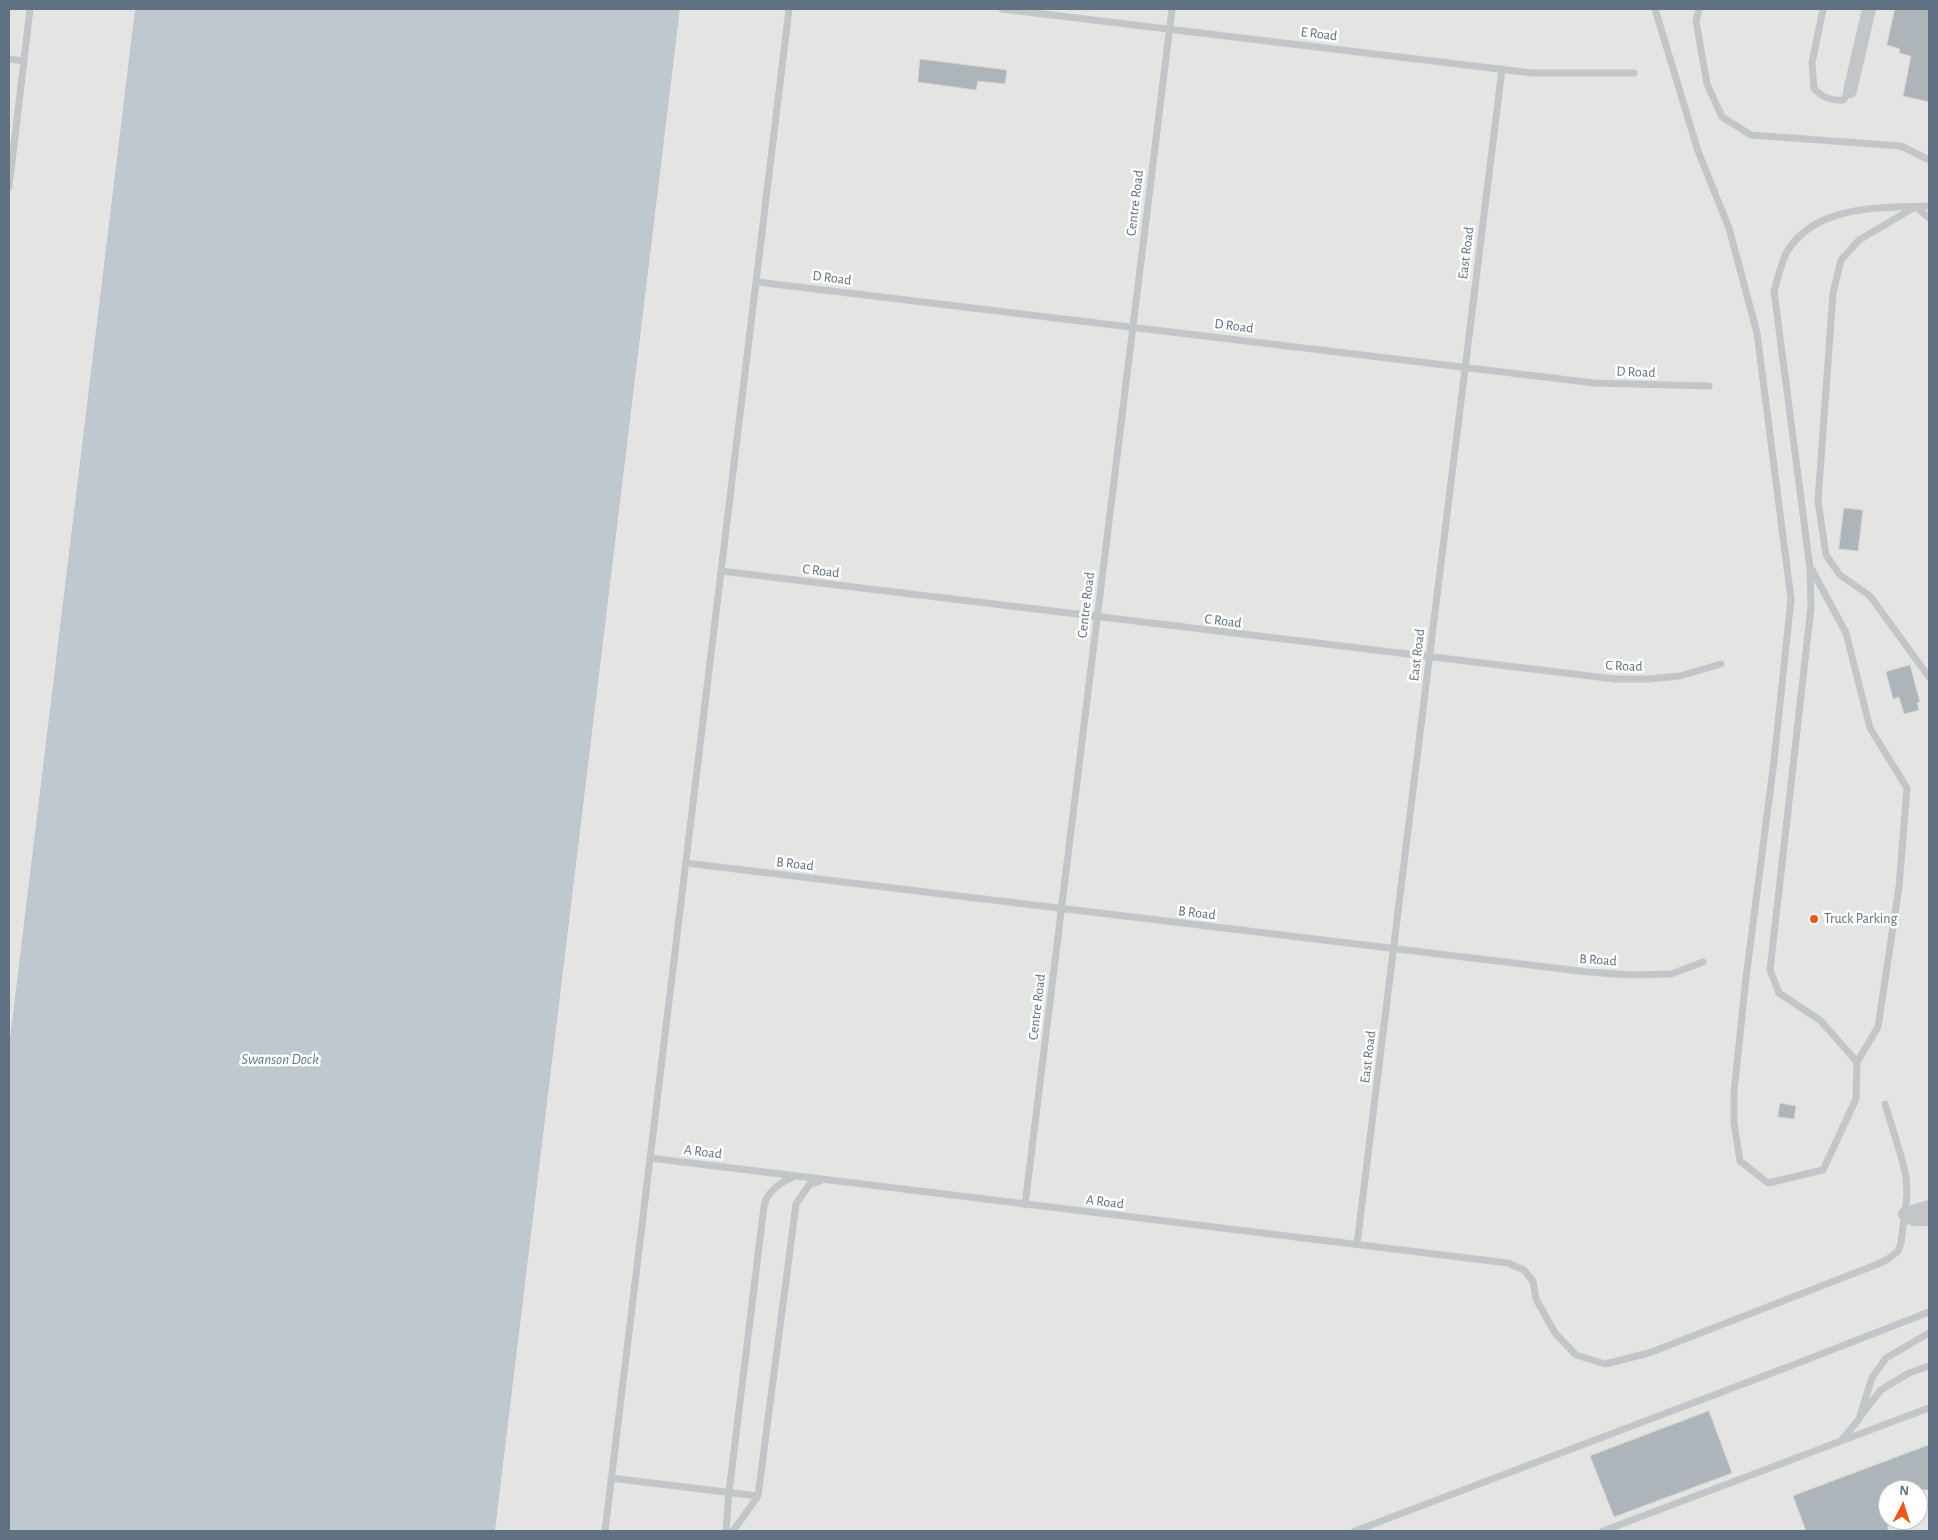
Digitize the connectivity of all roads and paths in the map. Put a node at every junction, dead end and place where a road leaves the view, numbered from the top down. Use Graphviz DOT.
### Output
graph roads {
  1 [pos="30,9"];
  2 [pos="790,9"];
  3 [pos="1002,9"];
  4 [pos="1172,9"];
  5 [pos="1655,9"];
  6 [pos="1699,9"];
  7 [pos="1823,9"];
  8 [pos="1869,9"];
  9 [pos="1170,28"];
  10 [pos="9,59"];
  11 [pos="24,61"];
  12 [pos="1502,69"];
  13 [pos="1634,73"];
  14 [pos="1850,91"];
  15 [pos="1929,160"];
  16 [pos="9,187"];
  17 [pos="1929,206"];
  18 [pos="1916,207"];
  19 [pos="1929,212"];
  20 [pos="1929,218"];
  21 [pos="757,282"];
  22 [pos="1133,326"];
  23 [pos="1465,367"];
  24 [pos="1709,386"];
  25 [pos="1810,568"];
  26 [pos="721,571"];
  27 [pos="1097,618"];
  28 [pos="1429,658"];
  29 [pos="1721,664"];
  30 [pos="1929,677"];
  31 [pos="686,863"];
  32 [pos="1061,910"];
  33 [pos="1394,949"];
  34 [pos="1703,962"];
  35 [pos="1857,1062"];
  36 [pos="1885,1104"];
  37 [pos="650,1158"];
  38 [pos="796,1176"];
  39 [pos="826,1180"];
  40 [pos="1025,1205"];
  41 [pos="1929,1207"];
  42 [pos="1905,1214"];
  43 [pos="1929,1219"];
  44 [pos="1357,1244"];
  45 [pos="1929,1312"];
  46 [pos="1929,1333"];
  47 [pos="1929,1366"];
  48 [pos="1929,1408"];
  49 [pos="1859,1419"];
  50 [pos="1841,1442"];
  51 [pos="611,1478"];
  52 [pos="729,1492"];
  53 [pos="758,1496"];
  54 [pos="605,1531"];
  55 [pos="726,1531"];
  56 [pos="733,1531"];
  57 [pos="1355,1531"];
  58 [pos="1603,1531"];
  1 -- 11 [label="lane"];
  2 -- 21 [label="lane"];
  3 -- 9 [label="lane, E Road"];
  4 -- 9 [label="lane, Centre Road"];
  5 -- 35 [label="lane"];
  6 -- 15 [label="lane"];
  7 -- 14 [label="lane"];
  8 -- 14 [label="street"];
  9 -- 12 [label="lane, E Road"];
  9 -- 22 [label="lane, Centre Road"];
  10 -- 11 [label="lane"];
  11 -- 16 [label="lane"];
  12 -- 13 [label="lane, E Road"];
  12 -- 23 [label="lane, East Road"];
  17 -- 18 [label="lane"];
  18 -- 19 [label="lane"];
  18 -- 20 [label="lane"];
  18 -- 25 [label="lane"];
  18 -- 30 [label="lane"];
  21 -- 22 [label="lane, D Road"];
  21 -- 26 [label="lane"];
  22 -- 23 [label="lane, D Road"];
  22 -- 27 [label="lane, Centre Road"];
  23 -- 24 [label="lane, D Road"];
  23 -- 28 [label="lane, East Road"];
  25 -- 35 [label="lane"];
  25 -- 35 [label="lane"];
  26 -- 27 [label="lane, C Road"];
  26 -- 31 [label="lane"];
  27 -- 28 [label="lane, C Road"];
  27 -- 32 [label="lane, Centre Road"];
  28 -- 29 [label="lane, C Road"];
  28 -- 33 [label="lane, East Road"];
  31 -- 32 [label="lane, B Road"];
  31 -- 37 [label="lane"];
  32 -- 33 [label="lane, B Road"];
  32 -- 40 [label="lane, Centre Road"];
  33 -- 34 [label="lane, B Road"];
  33 -- 44 [label="lane, East Road"];
  36 -- 42 [label="lane, A Road"];
  37 -- 38 [label="lane, A Road"];
  37 -- 51 [label="lane"];
  38 -- 39 [label="lane, A Road"];
  38 -- 52 [label="lane"];
  39 -- 40 [label="lane, A Road"];
  39 -- 53 [label="lane"];
  40 -- 44 [label="lane, A Road"];
  41 -- 42 [label="street"];
  42 -- 43 [label="street"];
  42 -- 44 [label="lane, A Road"];
  45 -- 57 [label="lane"];
  46 -- 49 [label="lane"];
  47 -- 49 [label="lane"];
  48 -- 50 [label="lane"];
  49 -- 50 [label="lane"];
  50 -- 58 [label="lane"];
  51 -- 52 [label="lane"];
  51 -- 54 [label="lane"];
  52 -- 53 [label="lane"];
  52 -- 55 [label="lane"];
  53 -- 56 [label="lane"];
}
